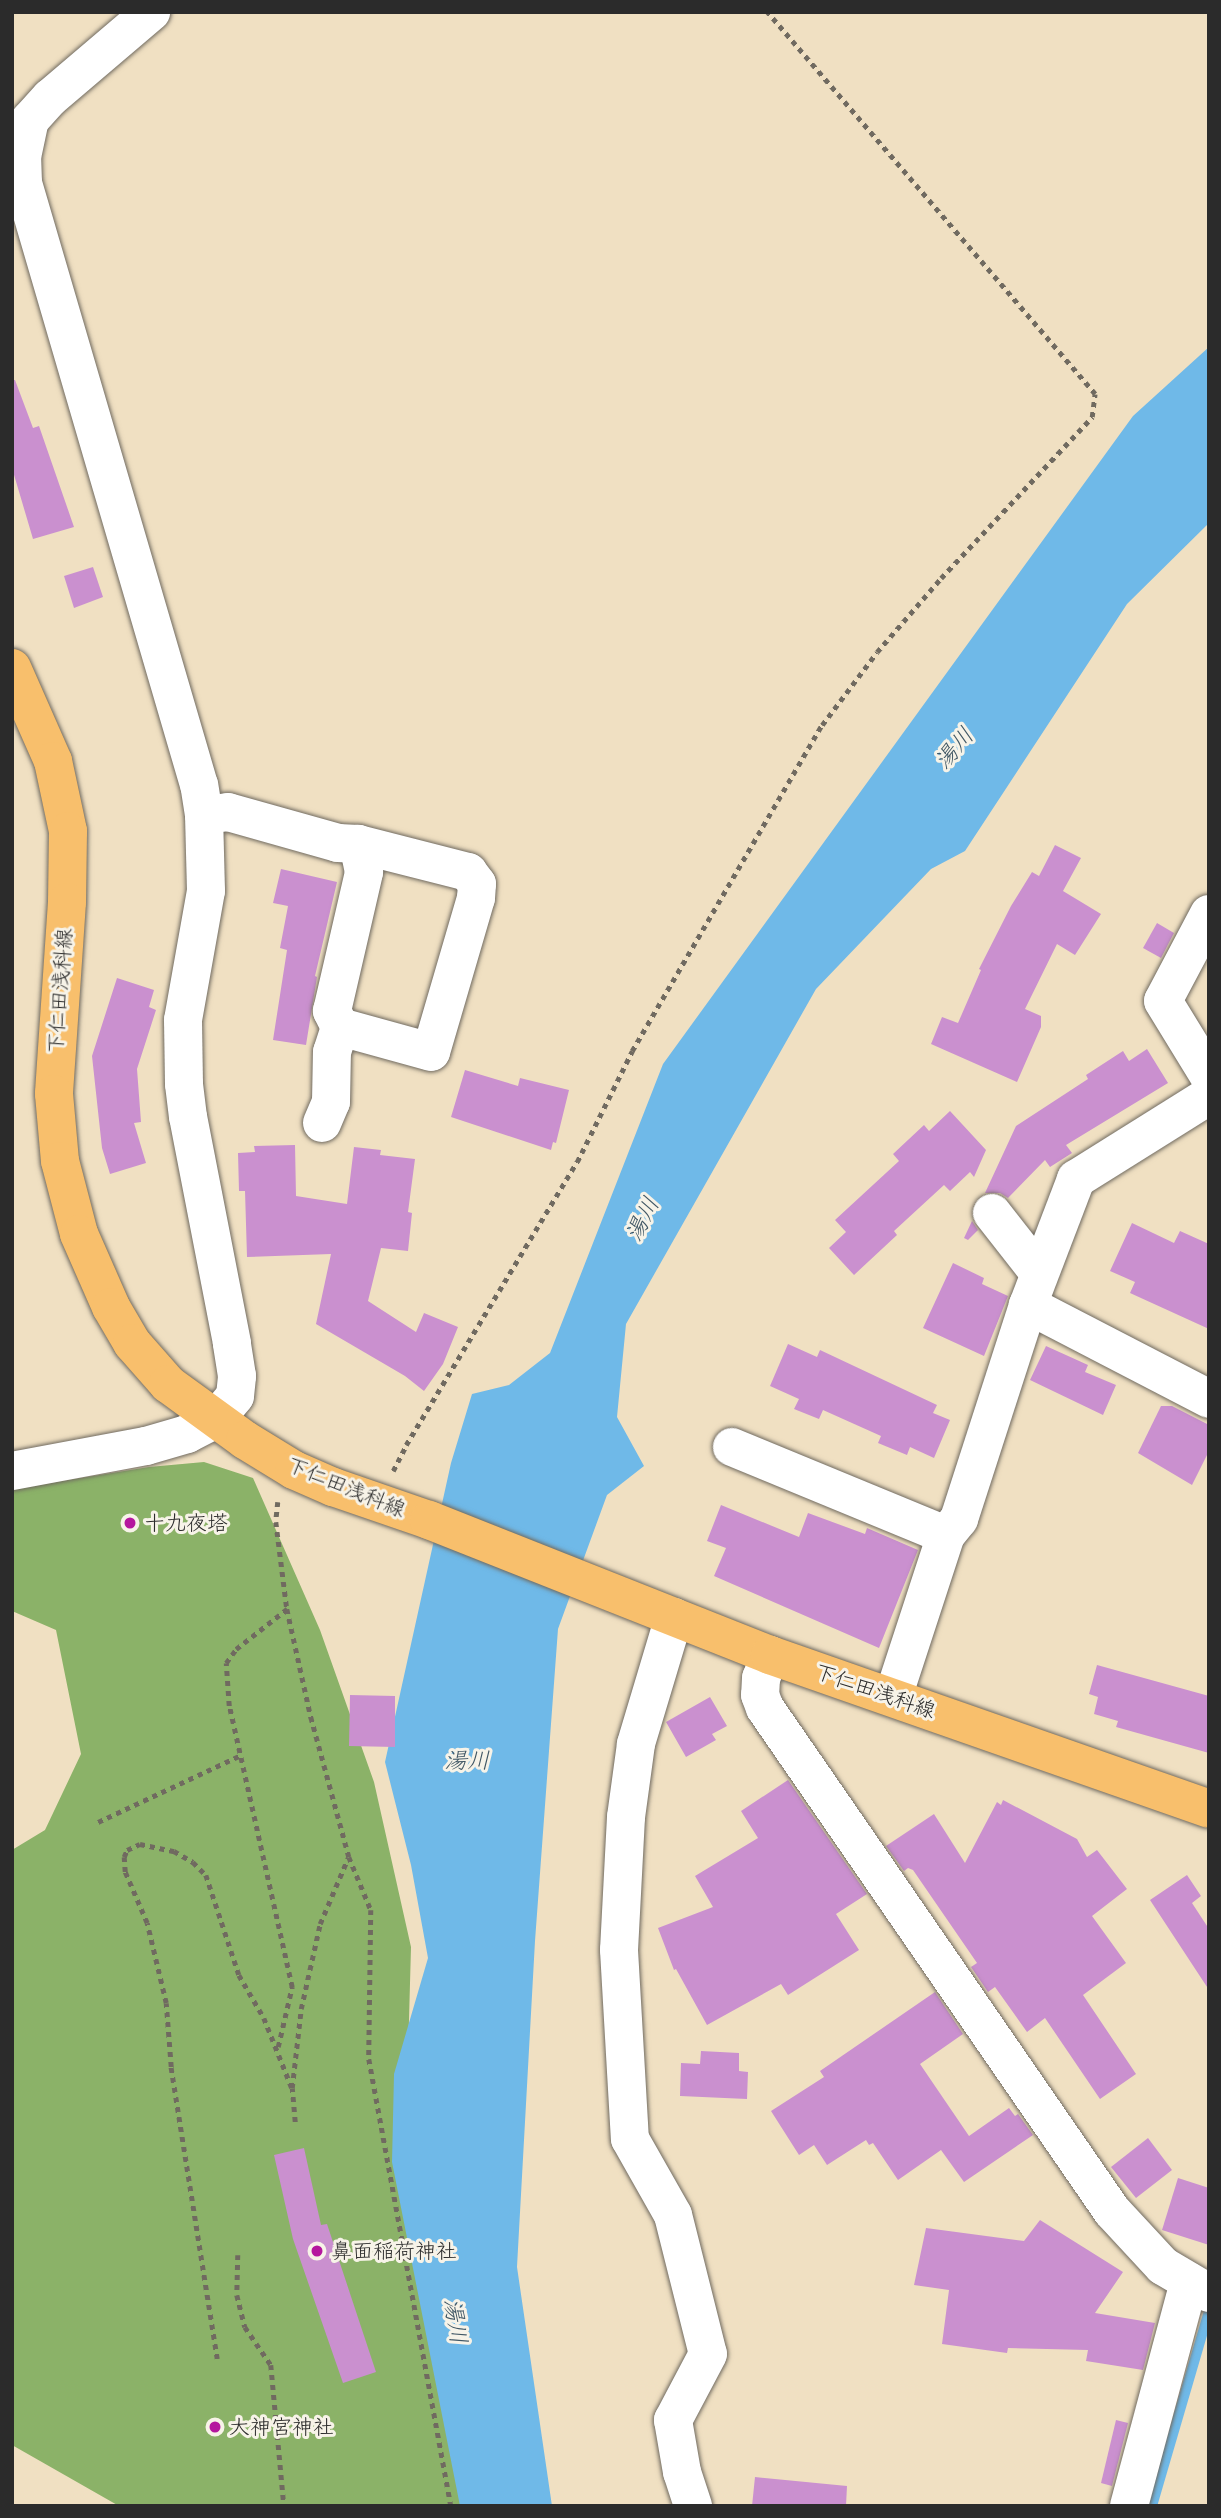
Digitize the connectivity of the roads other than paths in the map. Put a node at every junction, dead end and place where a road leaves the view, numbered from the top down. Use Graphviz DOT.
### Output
graph roads {
  1 [pos="151,12"];
  2 [pos="12,668"];
  3 [pos="204,815"];
  4 [pos="358,844"];
  5 [pos="1206,928"];
  6 [pos="340,1027"];
  7 [pos="1209,1076"];
  8 [pos="1209,1096"];
  9 [pos="322,1123"];
  10 [pos="992,1213"];
  11 [pos="1033,1289"];
  12 [pos="1209,1399"];
  13 [pos="215,1420"];
  14 [pos="732,1447"];
  15 [pos="12,1471"];
  16 [pos="946,1535"];
  17 [pos="664,1614"];
  18 [pos="770,1655"];
  19 [pos="893,1697"];
  20 [pos="1209,1809"];
  21 [pos="1199,2288"];
  22 [pos="693,2506"];
  23 [pos="1129,2506"];
  1 -- 3 [label="street"];
  2 -- 13 [label="main road, 下仁田浅科線"];
  3 -- 4 [label="street"];
  3 -- 13 [label="street"];
  4 -- 6 [label="street"];
  4 -- 6 [label="street"];
  5 -- 7 [label="street"];
  6 -- 9 [label="street"];
  8 -- 11 [label="street"];
  10 -- 11 [label="street"];
  11 -- 12 [label="street"];
  11 -- 16 [label="street"];
  13 -- 15 [label="street"];
  13 -- 17 [label="main road, 下仁田浅科線"];
  14 -- 16 [label="street"];
  16 -- 19 [label="street"];
  17 -- 18 [label="main road, 下仁田浅科線"];
  17 -- 22 [label="street"];
  18 -- 19 [label="main road, 下仁田浅科線"];
  18 -- 21 [label="street"];
  19 -- 20 [label="main road, 下仁田浅科線"];
  21 -- 23 [label="street"];
}
